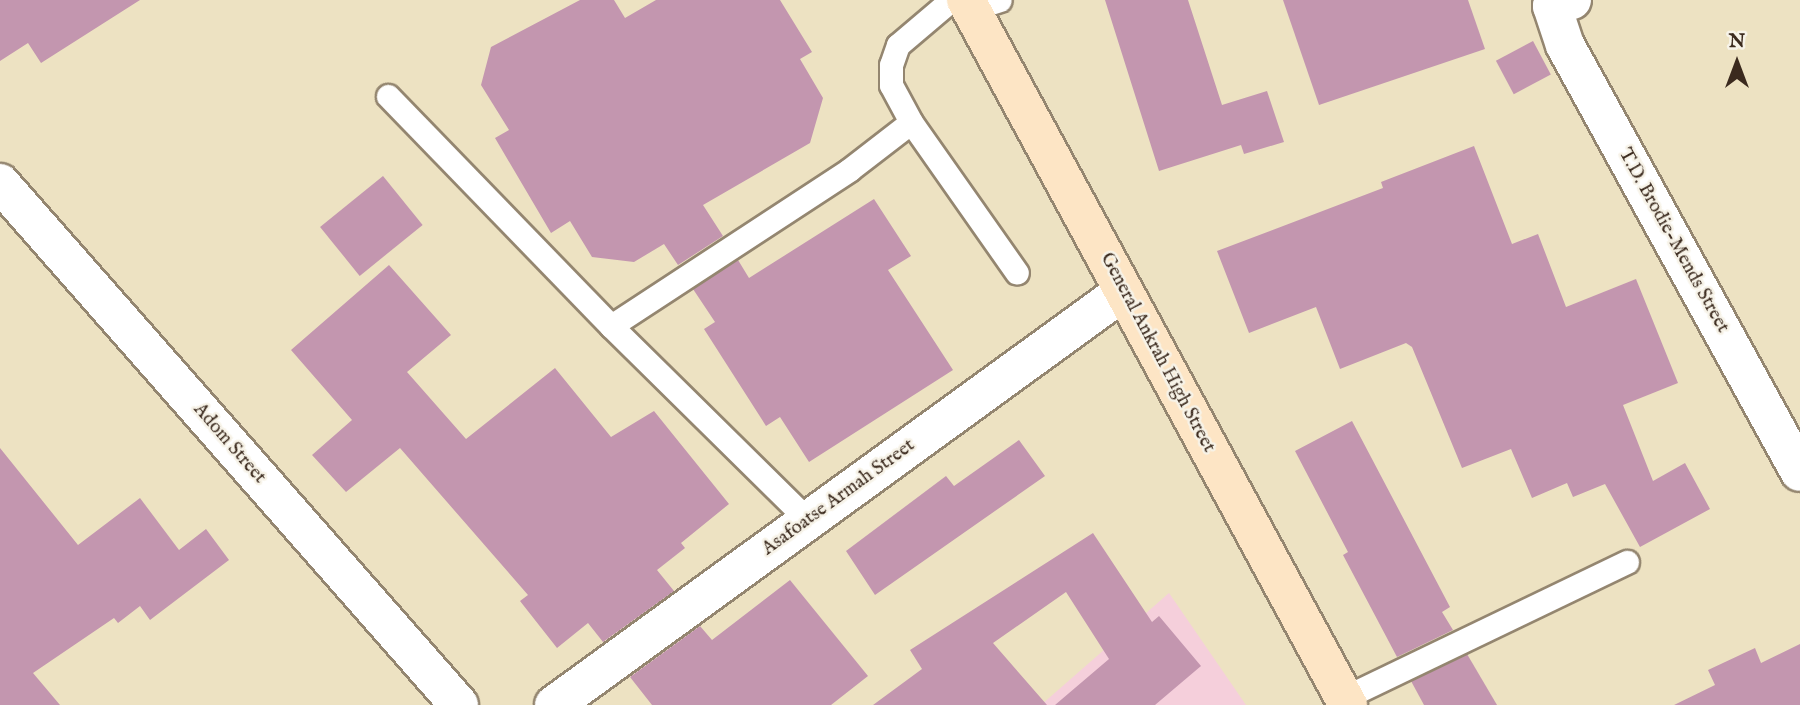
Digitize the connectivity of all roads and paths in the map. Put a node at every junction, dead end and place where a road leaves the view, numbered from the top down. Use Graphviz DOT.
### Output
graph roads {
  1 [pos="972,2"];
  2 [pos="1557,2"];
  3 [pos="388,96"];
  4 [pos="911,122"];
  5 [pos="0,183"];
  6 [pos="1017,274"];
  7 [pos="1124,291"];
  8 [pos="611,326"];
  9 [pos="1800,472"];
  10 [pos="808,520"];
  11 [pos="1627,562"];
  12 [pos="1346,702"];
  13 [pos="459,705"];
  14 [pos="554,705"];
  1 -- 4 [label="lane"];
  1 -- 7 [label="main road, General Ankrah High Street"];
  2 -- 9 [label="street, T.D. Brodie-Mends Street"];
  3 -- 8 [label="lane"];
  4 -- 6 [label="lane"];
  4 -- 8 [label="lane"];
  5 -- 13 [label="street, Adom Street"];
  7 -- 10 [label="street, Asafoatse Armah Street"];
  7 -- 12 [label="main road, General Ankrah High Street"];
  8 -- 10 [label="lane"];
  10 -- 14 [label="street, Asafoatse Armah Street"];
  11 -- 12 [label="lane"];
}
